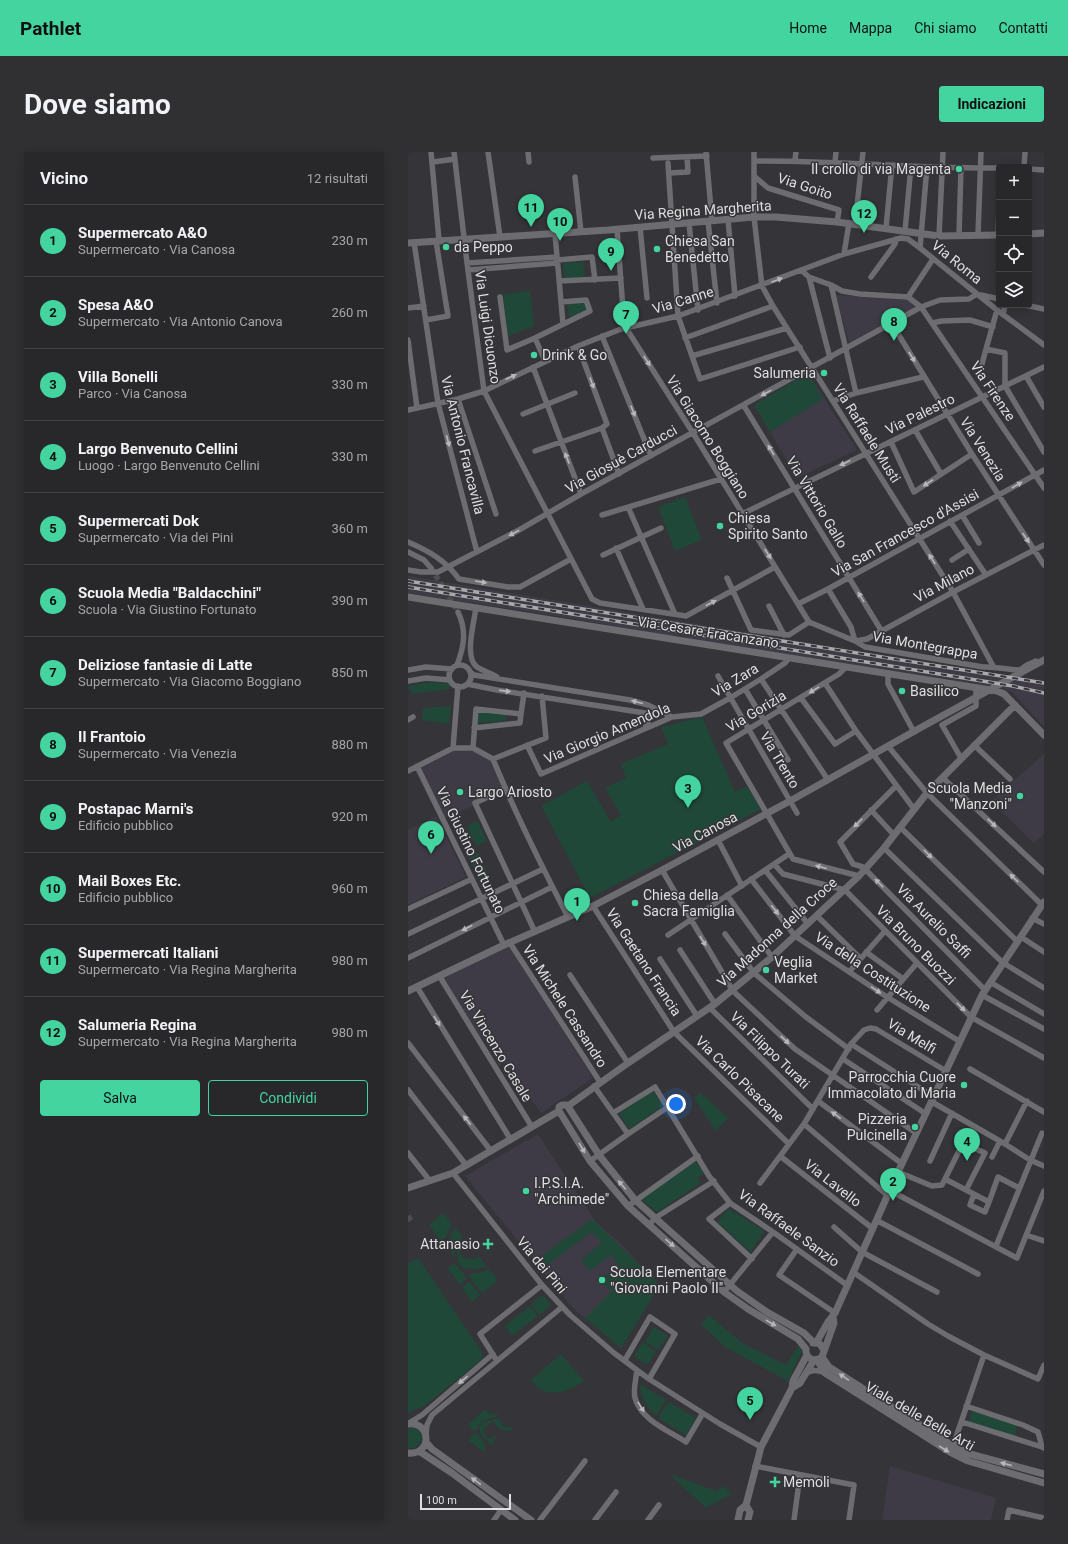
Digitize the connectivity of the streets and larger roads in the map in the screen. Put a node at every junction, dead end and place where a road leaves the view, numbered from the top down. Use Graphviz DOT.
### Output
graph roads {
  1 [pos="432,152"];
  2 [pos="454,152"];
  3 [pos="488,152"];
  4 [pos="528,152"];
  5 [pos="754,152"];
  6 [pos="796,152"];
  7 [pos="836,152"];
  8 [pos="862,152"];
  9 [pos="943,152"];
  10 [pos="981,152"];
  11 [pos="1025,152"];
  12 [pos="706,154"];
  13 [pos="687,157"];
  14 [pos="652,158"];
  15 [pos="455,159"];
  16 [pos="795,160"];
  17 [pos="754,161"];
  18 [pos="432,162"];
  19 [pos="529,162"];
  20 [pos="835,162"];
  21 [pos="668,163"];
  22 [pos="861,163"];
  23 [pos="1024,164"];
  24 [pos="892,165"];
  25 [pos="910,166"];
  26 [pos="927,167"];
  27 [pos="943,168"];
  28 [pos="961,168"];
  29 [pos="981,168"];
  30 [pos="996,168"];
  31 [pos="1032,169"];
  32 [pos="1044,170"];
  33 [pos="669,173"];
  34 [pos="754,176"];
  35 [pos="575,177"];
  36 [pos="754,217"];
  37 [pos="728,219"];
  38 [pos="710,221"];
  39 [pos="837,222"];
  40 [pos="689,223"];
  41 [pos="673,224"];
  42 [pos="852,224"];
  43 [pos="640,227"];
  44 [pos="886,228"];
  45 [pos="616,229"];
  46 [pos="905,231"];
  47 [pos="582,232"];
  48 [pos="1044,233"];
  49 [pos="555,234"];
  50 [pos="922,234"];
  51 [pos="1032,234"];
  52 [pos="996,235"];
  53 [pos="939,236"];
  54 [pos="958,236"];
  55 [pos="978,236"];
  56 [pos="500,237"];
  57 [pos="464,239"];
  58 [pos="896,239"];
  59 [pos="438,240"];
  60 [pos="411,243"];
  61 [pos="920,248"];
  62 [pos="844,254"];
  63 [pos="933,259"];
  64 [pos="557,260"];
  65 [pos="467,266"];
  66 [pos="801,270"];
  67 [pos="809,277"];
  68 [pos="871,277"];
  69 [pos="621,278"];
  70 [pos="595,280"];
  71 [pos="559,282"];
  72 [pos="831,285"];
  73 [pos="762,286"];
  74 [pos="978,294"];
  75 [pos="735,296"];
  76 [pos="500,297"];
  77 [pos="908,297"];
  78 [pos="647,298"];
  79 [pos="996,299"];
  80 [pos="561,302"];
  81 [pos="717,303"];
  82 [pos="424,306"];
  83 [pos="773,306"];
  84 [pos="1032,306"];
  85 [pos="922,307"];
  86 [pos="408,308"];
  87 [pos="1005,308"];
  88 [pos="1044,309"];
  89 [pos="698,310"];
  90 [pos="997,310"];
  91 [pos="1004,315"];
  92 [pos="678,316"];
  93 [pos="426,320"];
  94 [pos="932,323"];
  95 [pos="563,324"];
  96 [pos="892,324"];
  97 [pos="993,327"];
  98 [pos="626,328"];
  99 [pos="787,328"];
  100 [pos="602,336"];
  101 [pos="535,338"];
  102 [pos="685,338"];
  103 [pos="408,340"];
  104 [pos="1044,345"];
  105 [pos="578,346"];
  106 [pos="800,347"];
  107 [pos="846,349"];
  108 [pos="986,349"];
  109 [pos="692,356"];
  110 [pos="830,358"];
  111 [pos="545,361"];
  112 [pos="982,364"];
  113 [pos="534,367"];
  114 [pos="812,367"];
  115 [pos="1044,367"];
  116 [pos="1026,376"];
  117 [pos="923,377"];
  118 [pos="1005,386"];
  119 [pos="484,391"];
  120 [pos="575,393"];
  121 [pos="856,393"];
  122 [pos="982,396"];
  123 [pos="458,399"];
  124 [pos="833,401"];
  125 [pos="438,403"];
  126 [pos="548,404"];
  127 [pos="744,406"];
  128 [pos="1044,407"];
  129 [pos="417,408"];
  130 [pos="408,410"];
  131 [pos="523,414"];
  132 [pos="947,414"];
  133 [pos="602,428"];
  134 [pos="915,430"];
  135 [pos="693,433"];
  136 [pos="561,442"];
  137 [pos="891,442"];
  138 [pos="535,451"];
  139 [pos="1044,452"];
  140 [pos="866,453"];
  141 [pos="972,454"];
  142 [pos="651,456"];
  143 [pos="1044,470"];
  144 [pos="619,474"];
  145 [pos="941,474"];
  146 [pos="1035,475"];
  147 [pos="721,479"];
  148 [pos="794,488"];
  149 [pos="1044,488"];
  150 [pos="581,494"];
  151 [pos="998,496"];
  152 [pos="628,506"];
  153 [pos="548,513"];
  154 [pos="496,514"];
  155 [pos="742,514"];
  156 [pos="602,515"];
  157 [pos="962,515"];
  158 [pos="950,521"];
  159 [pos="660,528"];
  160 [pos="641,537"];
  161 [pos="919,539"];
  162 [pos="408,542"];
  163 [pos="979,543"];
  164 [pos="1044,545"];
  165 [pos="616,548"];
  166 [pos="969,549"];
  167 [pos="1034,550"];
  168 [pos="408,552"];
  169 [pos="477,552"];
  170 [pos="604,555"];
  171 [pos="571,559"];
  172 [pos="952,560"];
  173 [pos="1044,565"];
  174 [pos="449,566"];
  175 [pos="776,567"];
  176 [pos="431,568"];
  177 [pos="408,570"];
  178 [pos="986,575"];
  179 [pos="727,578"];
  180 [pos="849,578"];
  181 [pos="828,589"];
  182 [pos="732,591"];
  183 [pos="953,592"];
  184 [pos="408,597"];
  185 [pos="798,604"];
  186 [pos="769,606"];
  187 [pos="476,608"];
  188 [pos="643,609"];
  189 [pos="458,612"];
  190 [pos="675,614"];
  191 [pos="809,622"];
  192 [pos="881,630"];
  193 [pos="784,635"];
  194 [pos="855,641"];
  195 [pos="462,651"];
  196 [pos="788,658"];
  197 [pos="1044,662"];
  198 [pos="993,666"];
  199 [pos="454,667"];
  200 [pos="846,667"];
  201 [pos="468,669"];
  202 [pos="408,670"];
  203 [pos="888,673"];
  204 [pos="718,676"];
  205 [pos="499,679"];
  206 [pos="761,679"];
  207 [pos="450,680"];
  208 [pos="408,681"];
  209 [pos="825,683"];
  210 [pos="467,684"];
  211 [pos="458,686"];
  212 [pos="976,687"];
  213 [pos="744,689"];
  214 [pos="524,693"];
  215 [pos="542,696"];
  216 [pos="730,698"];
  217 [pos="801,698"];
  218 [pos="1015,706"];
  219 [pos="781,710"];
  220 [pos="521,714"];
  221 [pos="690,716"];
  222 [pos="672,717"];
  223 [pos="763,720"];
  224 [pos="474,728"];
  225 [pos="643,730"];
  226 [pos="748,730"];
  227 [pos="917,730"];
  228 [pos="856,731"];
  229 [pos="1044,735"];
  230 [pos="528,744"];
  231 [pos="974,745"];
  232 [pos="888,746"];
  233 [pos="453,748"];
  234 [pos="473,748"];
  235 [pos="872,754"];
  236 [pos="961,758"];
  237 [pos="493,759"];
  238 [pos="788,760"];
  239 [pos="417,766"];
  240 [pos="408,771"];
  241 [pos="943,778"];
  242 [pos="1010,779"];
  243 [pos="828,780"];
  244 [pos="896,786"];
  245 [pos="505,789"];
  246 [pos="928,793"];
  247 [pos="790,801"];
  248 [pos="914,809"];
  249 [pos="871,810"];
  250 [pos="797,813"];
  251 [pos="766,814"];
  252 [pos="900,826"];
  253 [pos="894,835"];
  254 [pos="718,840"];
  255 [pos="884,848"];
  256 [pos="789,854"];
  257 [pos="774,864"];
  258 [pos="543,870"];
  259 [pos="662,870"];
  260 [pos="765,870"];
  261 [pos="865,870"];
  262 [pos="1044,872"];
  263 [pos="859,876"];
  264 [pos="472,879"];
  265 [pos="751,879"];
  266 [pos="513,883"];
  267 [pos="742,886"];
  268 [pos="552,887"];
  269 [pos="845,890"];
  270 [pos="727,895"];
  271 [pos="481,899"];
  272 [pos="521,901"];
  273 [pos="1043,903"];
  274 [pos="593,906"];
  275 [pos="408,909"];
  276 [pos="490,916"];
  277 [pos="817,916"];
  278 [pos="568,917"];
  279 [pos="1032,918"];
  280 [pos="690,920"];
  281 [pos="808,924"];
  282 [pos="1044,924"];
  283 [pos="885,931"];
  284 [pos="535,932"];
  285 [pos="408,934"];
  286 [pos="725,934"];
  287 [pos="668,935"];
  288 [pos="795,936"];
  289 [pos="1019,939"];
  290 [pos="507,944"];
  291 [pos="680,950"];
  292 [pos="866,952"];
  293 [pos="1044,952"];
  294 [pos="772,957"];
  295 [pos="408,958"];
  296 [pos="860,958"];
  297 [pos="660,959"];
  298 [pos="1002,962"];
  299 [pos="917,963"];
  300 [pos="849,972"];
  301 [pos="754,973"];
  302 [pos="570,975"];
  303 [pos="440,977"];
  304 [pos="903,979"];
  305 [pos="990,982"];
  306 [pos="1044,988"];
  307 [pos="411,989"];
  308 [pos="733,991"];
  309 [pos="983,993"];
  310 [pos="887,997"];
  311 [pos="712,1006"];
  312 [pos="877,1010"];
  313 [pos="1044,1014"];
  314 [pos="697,1016"];
  315 [pos="971,1017"];
  316 [pos="1044,1029"];
  317 [pos="674,1032"];
  318 [pos="959,1041"];
  319 [pos="408,1043"];
  320 [pos="850,1047"];
  321 [pos="1044,1058"];
  322 [pos="843,1059"];
  323 [pos="628,1063"];
  324 [pos="970,1069"];
  325 [pos="946,1071"];
  326 [pos="833,1076"];
  327 [pos="597,1084"];
  328 [pos="408,1090"];
  329 [pos="933,1100"];
  330 [pos="818,1101"];
  331 [pos="1027,1101"];
  332 [pos="668,1107"];
  333 [pos="569,1108"];
  334 [pos="813,1109"];
  335 [pos="1044,1112"];
  336 [pos="560,1113"];
  337 [pos="613,1113"];
  338 [pos="952,1113"];
  339 [pos="926,1114"];
  340 [pos="804,1124"];
  341 [pos="532,1127"];
  342 [pos="916,1133"];
  343 [pos="628,1134"];
  344 [pos="1042,1134"];
  345 [pos="511,1140"];
  346 [pos="1003,1142"];
  347 [pos="789,1144"];
  348 [pos="491,1151"];
  349 [pos="408,1152"];
  350 [pos="599,1155"];
  351 [pos="698,1156"];
  352 [pos="780,1156"];
  353 [pos="992,1157"];
  354 [pos="1030,1160"];
  355 [pos="590,1161"];
  356 [pos="930,1161"];
  357 [pos="901,1163"];
  358 [pos="466,1165"];
  359 [pos="1044,1166"];
  360 [pos="453,1172"];
  361 [pos="898,1172"];
  362 [pos="945,1179"];
  363 [pos="714,1181"];
  364 [pos="430,1182"];
  365 [pos="760,1183"];
  366 [pos="408,1188"];
  367 [pos="1019,1188"];
  368 [pos="966,1190"];
  369 [pos="1044,1191"];
  370 [pos="888,1192"];
  371 [pos="974,1194"];
  372 [pos="635,1200"];
  373 [pos="989,1202"];
  374 [pos="730,1203"];
  375 [pos="628,1206"];
  376 [pos="655,1218"];
  377 [pos="876,1220"];
  378 [pos="649,1225"];
  379 [pos="834,1227"];
  380 [pos="872,1228"];
  381 [pos="773,1232"];
  382 [pos="1026,1235"];
  383 [pos="1044,1241"];
  384 [pos="996,1246"];
  385 [pos="797,1249"];
  386 [pos="862,1252"];
  387 [pos="752,1258"];
  388 [pos="853,1272"];
  389 [pos="978,1274"];
  390 [pos="542,1285"];
  391 [pos="730,1285"];
  392 [pos="847,1285"];
  393 [pos="724,1292"];
  394 [pos="937,1292"];
  395 [pos="562,1307"];
  396 [pos="834,1315"];
  397 [pos="815,1343"];
  398 [pos="824,1350"];
  399 [pos="807,1352"];
  400 [pos="493,1354"];
  401 [pos="984,1355"];
  402 [pos="817,1359"];
  403 [pos="625,1360"];
  404 [pos="498,1361"];
  405 [pos="1044,1365"];
  406 [pos="637,1370"];
  407 [pos="825,1373"];
  408 [pos="805,1374"];
  409 [pos="649,1378"];
  410 [pos="792,1388"];
  411 [pos="966,1406"];
  412 [pos="704,1413"];
  413 [pos="962,1422"];
  414 [pos="409,1423"];
  415 [pos="426,1439"];
  416 [pos="953,1446"];
  417 [pos="761,1447"];
  418 [pos="1043,1448"];
  419 [pos="419,1451"];
  420 [pos="408,1452"];
  421 [pos="585,1461"];
  422 [pos="756,1466"];
  423 [pos="1044,1474"];
  424 [pos="800,1475"];
  425 [pos="1044,1483"];
  426 [pos="616,1492"];
  427 [pos="659,1505"];
  428 [pos="746,1505"];
  429 [pos="501,1510"];
  430 [pos="1044,1518"];
  431 [pos="494,1520"];
  432 [pos="515,1520"];
  433 [pos="531,1520"];
  434 [pos="540,1520"];
  435 [pos="595,1520"];
  436 [pos="648,1520"];
  437 [pos="738,1520"];
  438 [pos="748,1520"];
  439 [pos="794,1520"];
  440 [pos="849,1520"];
  441 [pos="1007,1520"];
  1 -- 18 [label="street"];
  2 -- 15 [label="street, Via Luigi Dicuonzo"];
  3 -- 56 [label="street"];
  4 -- 19 [label="street"];
  5 -- 17 [label="street"];
  6 -- 16 [label="street"];
  7 -- 20 [label="street"];
  8 -- 22 [label="street"];
  9 -- 27 [label="street"];
  10 -- 29 [label="street"];
  11 -- 23 [label="street"];
  12 -- 13 [label="street"];
  12 -- 38 [label="street"];
  13 -- 14 [label="street"];
  13 -- 33 [label="street"];
  15 -- 18 [label="street"];
  15 -- 57 [label="street, Via Luigi Dicuonzo"];
  16 -- 17 [label="street"];
  16 -- 20 [label="street"];
  17 -- 34 [label="street"];
  18 -- 59 [label="street"];
  20 -- 22 [label="street"];
  21 -- 33 [label="street"];
  22 -- 24 [label="street"];
  22 -- 42 [label="street"];
  24 -- 25 [label="street"];
  24 -- 44 [label="street"];
  25 -- 26 [label="street"];
  25 -- 46 [label="street"];
  26 -- 27 [label="street"];
  26 -- 50 [label="street"];
  27 -- 28 [label="street"];
  27 -- 53 [label="street"];
  28 -- 29 [label="street"];
  28 -- 54 [label="street"];
  29 -- 30 [label="street"];
  29 -- 55 [label="street"];
  31 -- 32 [label="street"];
  33 -- 41 [label="street"];
  34 -- 36 [label="street"];
  34 -- 39 [label="street, Via Goito"];
  35 -- 47 [label="street"];
  36 -- 37 [label="street, Via Regina Margherita"];
  36 -- 39 [label="street, Via Regina Margherita"];
  36 -- 73 [label="street"];
  37 -- 38 [label="street, Via Regina Margherita"];
  37 -- 75 [label="street"];
  38 -- 40 [label="street, Via Regina Margherita"];
  38 -- 81 [label="street"];
  39 -- 42 [label="street, Via Regina Margherita"];
  40 -- 41 [label="street, Via Regina Margherita"];
  40 -- 89 [label="street"];
  41 -- 43 [label="street, Via Regina Margherita"];
  41 -- 92 [label="street"];
  42 -- 44 [label="street, Via Regina Margherita"];
  42 -- 62 [label="street"];
  43 -- 45 [label="street, Via Regina Margherita"];
  43 -- 78 [label="street"];
  44 -- 46 [label="street, Via Regina Margherita"];
  45 -- 47 [label="street, Via Regina Margherita"];
  45 -- 69 [label="street, Via Giacomo Boggiano"];
  46 -- 50 [label="street, Via Regina Margherita"];
  47 -- 49 [label="street, Via Regina Margherita"];
  48 -- 51 [label="street"];
  49 -- 56 [label="street, Via Regina Margherita"];
  49 -- 64 [label="street"];
  50 -- 53 [label="street, Via Regina Margherita"];
  50 -- 61 [label="street"];
  52 -- 55 [label="street, Via Regina Margherita"];
  53 -- 54 [label="street, Via Regina Margherita"];
  54 -- 55 [label="street, Via Regina Margherita"];
  56 -- 57 [label="street, Via Regina Margherita"];
  57 -- 59 [label="street, Via Regina Margherita"];
  57 -- 65 [label="street, Via Luigi Dicuonzo"];
  58 -- 61 [label="street"];
  58 -- 62 [label="street, Via Canne"];
  58 -- 68 [label="street"];
  59 -- 60 [label="street, Via Regina Margherita"];
  59 -- 93 [label="street"];
  60 -- 82 [label="street, Via Antonio Francavilla"];
  61 -- 63 [label="street, Via Roma"];
  62 -- 66 [label="street, Via Canne"];
  63 -- 74 [label="street, Via Roma"];
  63 -- 77 [label="street"];
  64 -- 65 [label="street"];
  64 -- 70 [label="street"];
  64 -- 71 [label="street"];
  65 -- 119 [label="street, Via Luigi Dicuonzo"];
  66 -- 67 [label="street"];
  73 -- 66 [label="street, Via Canne, one-way"];
  67 -- 72 [label="street"];
  67 -- 110 [label="street"];
  69 -- 70 [label="street"];
  69 -- 98 [label="street, Via Giacomo Boggiano"];
  70 -- 71 [label="street"];
  71 -- 80 [label="street"];
  72 -- 77 [label="street"];
  72 -- 107 [label="street"];
  73 -- 75 [label="street, Via Canne"];
  73 -- 83 [label="street, Via Raffaele Musti"];
  74 -- 79 [label="street, Via Roma"];
  74 -- 85 [label="street, Via Giosuè Carducci"];
  74 -- 90 [label="street, Via Roma"];
  75 -- 81 [label="street, Via Canne"];
  76 -- 101 [label="street"];
  77 -- 85 [label="street"];
  80 -- 95 [label="street"];
  80 -- 95 [label="street"];
  81 -- 89 [label="street, Via Canne"];
  82 -- 86 [label="street"];
  82 -- 93 [label="street, Via Antonio Francavilla"];
  83 -- 99 [label="street, Via Raffaele Musti"];
  83 -- 102 [label="street"];
  84 -- 88 [label="street"];
  85 -- 94 [label="street, Via Firenze"];
  85 -- 96 [label="street, Via Giosuè Carducci"];
  87 -- 91 [label="street"];
  89 -- 92 [label="street, Via Canne"];
  90 -- 91 [label="street, Via Roma"];
  90 -- 97 [label="street"];
  91 -- 104 [label="street, Via Roma"];
  92 -- 98 [label="street, Via Canne"];
  92 -- 102 [label="street"];
  93 -- 125 [label="street, Via Antonio Francavilla"];
  94 -- 97 [label="street"];
  94 -- 122 [label="street, Via Firenze"];
  95 -- 101 [label="street"];
  96 -- 107 [label="street, Via Giosuè Carducci"];
  96 -- 117 [label="street, Via Venezia, one-way"];
  97 -- 108 [label="street"];
  98 -- 100 [label="street, Via Canne"];
  98 -- 135 [label="street, Via Giacomo Boggiano, one-way"];
  99 -- 106 [label="street, Via Raffaele Musti"];
  99 -- 109 [label="street"];
  100 -- 105 [label="street, Via Canne"];
  100 -- 142 [label="street, one-way"];
  101 -- 111 [label="street"];
  102 -- 109 [label="street"];
  103 -- 129 [label="street"];
  105 -- 111 [label="street, Via Canne"];
  105 -- 133 [label="street, one-way"];
  106 -- 109 [label="street"];
  106 -- 114 [label="street, Via Raffaele Musti"];
  107 -- 110 [label="street, Via Giosuè Carducci"];
  107 -- 121 [label="street"];
  108 -- 112 [label="street"];
  108 -- 118 [label="street"];
  110 -- 114 [label="street, Via Giosuè Carducci"];
  111 -- 113 [label="street, Via Canne"];
  119 -- 113 [label="street, Via Canne, one-way"];
  113 -- 126 [label="street"];
  114 -- 124 [label="street, Via Raffaele Musti"];
  114 -- 127 [label="street, Via Giosuè Carducci, one-way"];
  115 -- 116 [label="street, Via Palestro"];
  116 -- 118 [label="street, Via Palestro"];
  116 -- 128 [label="street"];
  117 -- 121 [label="street"];
  117 -- 132 [label="street, Via Venezia"];
  118 -- 122 [label="street, Via Palestro"];
  118 -- 139 [label="street"];
  119 -- 123 [label="street, Via Canne"];
  119 -- 153 [label="street, Via Luigi Dicuonzo"];
  120 -- 126 [label="street"];
  121 -- 124 [label="street"];
  122 -- 132 [label="street, Via Palestro"];
  122 -- 146 [label="street, Via Firenze"];
  123 -- 125 [label="street, Via Canne"];
  123 -- 154 [label="street"];
  124 -- 140 [label="street, Via Raffaele Musti"];
  125 -- 129 [label="street, Via Canne"];
  125 -- 169 [label="street, Via Antonio Francavilla, one-way"];
  126 -- 131 [label="street"];
  126 -- 136 [label="street"];
  127 -- 135 [label="street, Via Giosuè Carducci"];
  148 -- 127 [label="street, Via Vittorio Gallo, one-way"];
  129 -- 130 [label="street, Via Canne"];
  132 -- 134 [label="street, Via Palestro"];
  132 -- 141 [label="street, Via Venezia"];
  133 -- 136 [label="street"];
  133 -- 144 [label="street"];
  134 -- 137 [label="street, Via Palestro"];
  134 -- 145 [label="street"];
  135 -- 142 [label="street, Via Giosuè Carducci"];
  135 -- 147 [label="street, Via Giacomo Boggiano"];
  136 -- 138 [label="street"];
  150 -- 136 [label="street, one-way"];
  137 -- 140 [label="street, Via Palestro"];
  145 -- 137 [label="street, one-way"];
  140 -- 148 [label="street, Via Palestro, one-way"];
  140 -- 161 [label="street, Via Raffaele Musti"];
  141 -- 145 [label="street"];
  141 -- 151 [label="street, Via Venezia"];
  142 -- 144 [label="street, Via Giosuè Carducci"];
  143 -- 146 [label="street, Via San Francesco d'Assisi"];
  144 -- 150 [label="street, Via Giosuè Carducci"];
  146 -- 149 [label="street, Via Firenze"];
  151 -- 146 [label="street, Via San Francesco d'Assisi, one-way"];
  147 -- 152 [label="street"];
  147 -- 155 [label="street, Via Giacomo Boggiano"];
  148 -- 155 [label="street, Via Palestro"];
  148 -- 180 [label="street, Via Vittorio Gallo"];
  150 -- 153 [label="street, Via Giosuè Carducci"];
  151 -- 157 [label="street, Via San Francesco d'Assisi"];
  151 -- 167 [label="street, Via Venezia, one-way"];
  152 -- 156 [label="street"];
  152 -- 160 [label="street"];
  153 -- 169 [label="street, Via Giosuè Carducci, one-way"];
  153 -- 171 [label="street, Via Luigi Dicuonzo"];
  155 -- 175 [label="street, Via Giacomo Boggiano, one-way"];
  157 -- 158 [label="street, Via San Francesco d'Assisi"];
  157 -- 163 [label="street"];
  158 -- 161 [label="street, Via San Francesco d'Assisi"];
  158 -- 166 [label="street"];
  159 -- 160 [label="street"];
  160 -- 165 [label="street"];
  160 -- 190 [label="street"];
  161 -- 180 [label="street, Via San Francesco d'Assisi"];
  183 -- 161 [label="street, Via Raffaele Musti, one-way"];
  162 -- 174 [label="street"];
  164 -- 167 [label="street, Via Milano"];
  165 -- 170 [label="street"];
  165 -- 188 [label="street"];
  166 -- 172 [label="street"];
  166 -- 178 [label="street"];
  167 -- 173 [label="street, Via Venezia"];
  167 -- 178 [label="street, Via Milano"];
  168 -- 176 [label="street"];
  169 -- 174 [label="street, Via Giosuè Carducci"];
  174 -- 171 [label="street, one-way"];
  171 -- 188 [label="street, Via Luigi Dicuonzo"];
  174 -- 177 [label="street, Via Giosuè Carducci"];
  175 -- 182 [label="street"];
  175 -- 185 [label="street, Via Giacomo Boggiano"];
  178 -- 183 [label="street, Via Milano"];
  179 -- 182 [label="street"];
  180 -- 181 [label="street, Via San Francesco d'Assisi"];
  192 -- 180 [label="street, Via Vittorio Gallo, one-way"];
  181 -- 185 [label="street, Via San Francesco d'Assisi"];
  181 -- 194 [label="street"];
  190 -- 182 [label="street, one-way"];
  182 -- 193 [label="street"];
  183 -- 192 [label="street, Via Milano"];
  183 -- 198 [label="street, Via Raffaele Musti"];
  184 -- 187 [label="street, Via Cesare Fracanzano"];
  185 -- 191 [label="street, Via Giacomo Boggiano"];
  186 -- 193 [label="street"];
  187 -- 196 [label="street, Via Cesare Fracanzano"];
  187 -- 205 [label="street"];
  188 -- 190 [label="street"];
  189 -- 195 [label="street"];
  191 -- 193 [label="street"];
  191 -- 194 [label="street"];
  192 -- 194 [label="street, Via Milano"];
  194 -- 198 [label="street, Via Montegrappa"];
  195 -- 199 [label="street"];
  195 -- 201 [label="street"];
  196 -- 200 [label="street, Via Cesare Fracanzano"];
  196 -- 206 [label="street, Via Zara"];
  197 -- 198 [label="street, Via Montegrappa"];
  197 -- 227 [label="street, Via Canosa"];
  199 -- 201 [label="street"];
  199 -- 202 [label="street"];
  199 -- 207 [label="street"];
  200 -- 203 [label="street, Via Cesare Fracanzano"];
  200 -- 209 [label="street, Via Gorizia"];
  201 -- 205 [label="street"];
  201 -- 210 [label="street"];
  203 -- 212 [label="street, Via Cesare Fracanzano"];
  203 -- 227 [label="street"];
  204 -- 216 [label="street, Via Trento"];
  222 -- 205 [label="street, one-way"];
  206 -- 213 [label="street, Via Zara"];
  206 -- 219 [label="street"];
  207 -- 208 [label="street"];
  207 -- 211 [label="street"];
  209 -- 217 [label="street, Via Gorizia, one-way"];
  209 -- 228 [label="street"];
  210 -- 211 [label="street"];
  210 -- 214 [label="street, one-way"];
  211 -- 233 [label="street"];
  212 -- 218 [label="street, Via Cesare Fracanzano"];
  212 -- 236 [label="street"];
  213 -- 216 [label="street, Via Zara"];
  213 -- 223 [label="street"];
  214 -- 215 [label="street"];
  214 -- 220 [label="street"];
  215 -- 225 [label="street"];
  215 -- 230 [label="street"];
  216 -- 221 [label="street, Via Zara"];
  216 -- 226 [label="street, Via Trento"];
  217 -- 219 [label="street, Via Gorizia"];
  217 -- 228 [label="street"];
  218 -- 229 [label="street"];
  218 -- 231 [label="street, Via Madonna della Croce"];
  219 -- 223 [label="street, Via Gorizia"];
  219 -- 243 [label="street"];
  220 -- 224 [label="street"];
  220 -- 224 [label="street"];
  221 -- 222 [label="street, Via Giorgio Amendola"];
  222 -- 225 [label="street, Via Giorgio Amendola"];
  223 -- 226 [label="street, Via Gorizia"];
  223 -- 238 [label="street"];
  224 -- 234 [label="street"];
  225 -- 230 [label="street, Via Giorgio Amendola"];
  226 -- 247 [label="street, Via Trento"];
  226 -- 251 [label="street, Via Gorizia"];
  227 -- 232 [label="street, Via Canosa"];
  228 -- 235 [label="street"];
  230 -- 237 [label="street"];
  231 -- 236 [label="street, Via Madonna della Croce"];
  231 -- 242 [label="street"];
  232 -- 235 [label="street, Via Canosa"];
  232 -- 246 [label="street"];
  233 -- 234 [label="street"];
  233 -- 239 [label="street"];
  234 -- 237 [label="street"];
  235 -- 243 [label="street, Via Canosa"];
  235 -- 244 [label="street"];
  236 -- 241 [label="street, Via Madonna della Croce"];
  237 -- 245 [label="street"];
  239 -- 240 [label="street"];
  239 -- 264 [label="street, Via Giustino Fortunato"];
  241 -- 246 [label="street, Via Madonna della Croce"];
  241 -- 262 [label="street, one-way"];
  243 -- 247 [label="street, Via Canosa"];
  244 -- 248 [label="street"];
  244 -- 249 [label="street"];
  245 -- 258 [label="street"];
  245 -- 266 [label="street"];
  246 -- 248 [label="street, Via Madonna della Croce"];
  273 -- 246 [label="street, one-way"];
  247 -- 250 [label="street, Via Trento"];
  247 -- 251 [label="street, Via Canosa"];
  248 -- 252 [label="street, Via Madonna della Croce"];
  249 -- 253 [label="street"];
  249 -- 261 [label="street, Via Aurelio Saffi, one-way"];
  251 -- 254 [label="street, Via Canosa"];
  251 -- 256 [label="street"];
  252 -- 253 [label="street, Via Madonna della Croce"];
  252 -- 289 [label="street, one-way"];
  253 -- 255 [label="street, Via Madonna della Croce"];
  254 -- 259 [label="street, Via Canosa"];
  254 -- 267 [label="street"];
  255 -- 261 [label="street, Via Madonna della Croce"];
  255 -- 298 [label="street"];
  256 -- 257 [label="street"];
  263 -- 256 [label="street, one-way"];
  257 -- 260 [label="street"];
  257 -- 269 [label="street"];
  258 -- 266 [label="street"];
  258 -- 268 [label="street"];
  259 -- 274 [label="street, Via Canosa"];
  259 -- 280 [label="street"];
  260 -- 265 [label="street"];
  260 -- 281 [label="street"];
  261 -- 263 [label="street, Via Madonna della Croce"];
  309 -- 261 [label="street, Via Aurelio Saffi, one-way"];
  263 -- 269 [label="street, Via Madonna della Croce"];
  264 -- 271 [label="street, Via Giustino Fortunato"];
  264 -- 275 [label="street"];
  265 -- 267 [label="street"];
  265 -- 288 [label="street, Via della Costituzione, one-way"];
  266 -- 271 [label="street"];
  266 -- 272 [label="street"];
  267 -- 270 [label="street"];
  268 -- 272 [label="street"];
  268 -- 278 [label="street"];
  269 -- 277 [label="street, Via Madonna della Croce"];
  269 -- 283 [label="street, Via Bruno Buozzi"];
  270 -- 280 [label="street"];
  270 -- 294 [label="street"];
  271 -- 276 [label="street, Via Giustino Fortunato"];
  271 -- 285 [label="street"];
  272 -- 276 [label="street"];
  272 -- 284 [label="street"];
  273 -- 279 [label="street"];
  274 -- 278 [label="street, Via Canosa"];
  274 -- 317 [label="street, Via Gaetano Francia"];
  276 -- 290 [label="street, Via Giustino Fortunato"];
  276 -- 295 [label="street, one-way"];
  277 -- 281 [label="street, Via Madonna della Croce"];
  277 -- 296 [label="street"];
  278 -- 284 [label="street, Via Canosa"];
  279 -- 282 [label="street"];
  279 -- 289 [label="street"];
  280 -- 287 [label="street"];
  280 -- 308 [label="street, one-way"];
  281 -- 288 [label="street, Via Madonna della Croce"];
  283 -- 292 [label="street"];
  283 -- 299 [label="street, Via Bruno Buozzi"];
  284 -- 290 [label="street, Via Canosa"];
  286 -- 301 [label="street"];
  288 -- 294 [label="street, Via Madonna della Croce"];
  288 -- 300 [label="street, Via della Costituzione"];
  289 -- 293 [label="street"];
  289 -- 298 [label="street"];
  290 -- 303 [label="street, Via Canosa"];
  290 -- 327 [label="street, Via Michele Cassandro"];
  291 -- 311 [label="street, Via Filippo Turati"];
  292 -- 296 [label="street"];
  292 -- 304 [label="street"];
  294 -- 301 [label="street, Via Madonna della Croce"];
  296 -- 300 [label="street"];
  297 -- 314 [label="street"];
  298 -- 305 [label="street"];
  298 -- 306 [label="street"];
  299 -- 304 [label="street"];
  299 -- 315 [label="street, Via Bruno Buozzi, one-way"];
  300 -- 310 [label="street, Via della Costituzione, one-way"];
  301 -- 308 [label="street, Via Madonna della Croce"];
  301 -- 320 [label="street"];
  302 -- 323 [label="street"];
  303 -- 307 [label="street, Via Canosa"];
  303 -- 341 [label="street, Via Vincenzo Casale"];
  304 -- 310 [label="street"];
  305 -- 309 [label="street"];
  305 -- 313 [label="street"];
  307 -- 345 [label="street, one-way"];
  308 -- 311 [label="street, Via Madonna della Croce"];
  308 -- 326 [label="street, one-way"];
  309 -- 315 [label="street"];
  309 -- 316 [label="street, Via Aurelio Saffi"];
  310 -- 312 [label="street"];
  310 -- 318 [label="street, Via della Costituzione"];
  311 -- 314 [label="street, Via Madonna della Croce"];
  311 -- 334 [label="street, Via Filippo Turati"];
  314 -- 317 [label="street, Via Madonna della Croce"];
  315 -- 318 [label="street"];
  315 -- 321 [label="street, Via Bruno Buozzi"];
  317 -- 323 [label="street, Via Madonna della Croce"];
  317 -- 347 [label="street, Via Carlo Pisacane"];
  318 -- 325 [label="street"];
  348 -- 319 [label="street, one-way"];
  320 -- 322 [label="street"];
  320 -- 325 [label="street, Via Melfi"];
  320 -- 329 [label="street"];
  322 -- 326 [label="street"];
  322 -- 339 [label="street"];
  323 -- 327 [label="street, Via Madonna della Croce"];
  324 -- 331 [label="street"];
  325 -- 329 [label="street"];
  326 -- 330 [label="street"];
  326 -- 342 [label="street"];
  327 -- 333 [label="street, Via Madonna della Croce"];
  327 -- 337 [label="street, Via Michele Cassandro"];
  328 -- 358 [label="street"];
  329 -- 338 [label="street"];
  329 -- 339 [label="street"];
  330 -- 334 [label="street"];
  357 -- 330 [label="street, one-way"];
  331 -- 335 [label="street"];
  331 -- 346 [label="street"];
  332 -- 337 [label="street, Via Raffaele Sanzio"];
  332 -- 343 [label="street"];
  332 -- 351 [label="street, Via Raffaele Sanzio"];
  333 -- 336 [label="street, Via Madonna della Croce"];
  333 -- 350 [label="street"];
  334 -- 340 [label="street"];
  336 -- 341 [label="street, Via Madonna della Croce"];
  336 -- 355 [label="street, one-way"];
  337 -- 343 [label="street, Via Michele Cassandro"];
  338 -- 346 [label="street"];
  338 -- 356 [label="street"];
  339 -- 342 [label="street"];
  340 -- 347 [label="street"];
  340 -- 370 [label="street"];
  341 -- 345 [label="street, Via Madonna della Croce"];
  342 -- 357 [label="street"];
  343 -- 350 [label="street"];
  344 -- 354 [label="street"];
  345 -- 348 [label="street, Via Madonna della Croce"];
  346 -- 353 [label="street"];
  346 -- 354 [label="street"];
  347 -- 352 [label="street"];
  348 -- 358 [label="street, Via Madonna della Croce"];
  349 -- 364 [label="street"];
  350 -- 355 [label="street"];
  372 -- 350 [label="street, one-way"];
  351 -- 363 [label="street, Via Raffaele Sanzio"];
  351 -- 372 [label="street"];
  352 -- 365 [label="street"];
  352 -- 380 [label="street, Via Lavello"];
  354 -- 359 [label="street"];
  354 -- 367 [label="street"];
  355 -- 375 [label="street"];
  357 -- 361 [label="street"];
  358 -- 360 [label="street, Via Madonna della Croce"];
  360 -- 364 [label="street, Via Madonna della Croce"];
  360 -- 390 [label="street, Via dei Pini"];
  361 -- 362 [label="street"];
  361 -- 370 [label="street"];
  362 -- 368 [label="street"];
  362 -- 368 [label="street"];
  363 -- 374 [label="street, Via Raffaele Sanzio"];
  363 -- 376 [label="street"];
  364 -- 366 [label="street, Via Madonna della Croce"];
  367 -- 373 [label="street"];
  367 -- 384 [label="street"];
  368 -- 371 [label="street"];
  369 -- 382 [label="street"];
  370 -- 377 [label="street"];
  370 -- 384 [label="street"];
  371 -- 373 [label="street"];
  371 -- 373 [label="street"];
  372 -- 375 [label="street"];
  372 -- 376 [label="street"];
  374 -- 381 [label="street, Via Raffaele Sanzio"];
  374 -- 387 [label="street"];
  375 -- 378 [label="street"];
  376 -- 378 [label="street"];
  376 -- 391 [label="street"];
  377 -- 380 [label="street"];
  377 -- 389 [label="street"];
  378 -- 393 [label="street, one-way"];
  379 -- 386 [label="street"];
  380 -- 386 [label="street"];
  381 -- 385 [label="street, Via Raffaele Sanzio"];
  381 -- 387 [label="street"];
  382 -- 383 [label="street"];
  382 -- 384 [label="street"];
  385 -- 392 [label="street, Via Raffaele Sanzio"];
  385 -- 396 [label="street"];
  386 -- 388 [label="street"];
  386 -- 394 [label="street"];
  387 -- 391 [label="street"];
  388 -- 392 [label="street"];
  388 -- 401 [label="street"];
  390 -- 395 [label="street, Via dei Pini"];
  390 -- 400 [label="street"];
  391 -- 393 [label="street"];
  391 -- 397 [label="street"];
  392 -- 396 [label="street"];
  393 -- 399 [label="street, one-way"];
  395 -- 403 [label="street, Via dei Pini"];
  395 -- 404 [label="street"];
  396 -- 397 [label="street"];
  396 -- 398 [label="street"];
  397 -- 398 [label="street"];
  397 -- 399 [label="street"];
  398 -- 402 [label="street"];
  399 -- 402 [label="street"];
  399 -- 410 [label="street"];
  400 -- 404 [label="street"];
  400 -- 414 [label="street, one-way"];
  401 -- 405 [label="street"];
  401 -- 411 [label="street"];
  402 -- 407 [label="street, Viale delle Belle Arti"];
  402 -- 408 [label="street"];
  416 -- 402 [label="street, Viale delle Belle Arti, one-way"];
  403 -- 406 [label="street, Via dei Pini"];
  403 -- 409 [label="street"];
  404 -- 415 [label="street"];
  406 -- 409 [label="street, Via dei Pini"];
  406 -- 412 [label="street, one-way"];
  407 -- 408 [label="street"];
  407 -- 425 [label="street, Viale delle Belle Arti, one-way"];
  408 -- 410 [label="street"];
  409 -- 412 [label="street, Via dei Pini"];
  410 -- 417 [label="street"];
  411 -- 413 [label="street"];
  411 -- 418 [label="street"];
  412 -- 417 [label="street, Via dei Pini"];
  413 -- 416 [label="street"];
  413 -- 418 [label="street"];
  414 -- 415 [label="street"];
  415 -- 419 [label="street"];
  433 -- 415 [label="street, one-way"];
  423 -- 416 [label="street, Viale delle Belle Arti, one-way"];
  417 -- 422 [label="street"];
  419 -- 420 [label="street"];
  419 -- 429 [label="street"];
  421 -- 434 [label="street"];
  422 -- 424 [label="street"];
  422 -- 428 [label="street"];
  424 -- 439 [label="street"];
  424 -- 440 [label="street"];
  426 -- 435 [label="street"];
  427 -- 436 [label="street"];
  428 -- 437 [label="street"];
  428 -- 438 [label="street"];
  429 -- 431 [label="street"];
  429 -- 432 [label="street"];
  430 -- 441 [label="street"];
}
